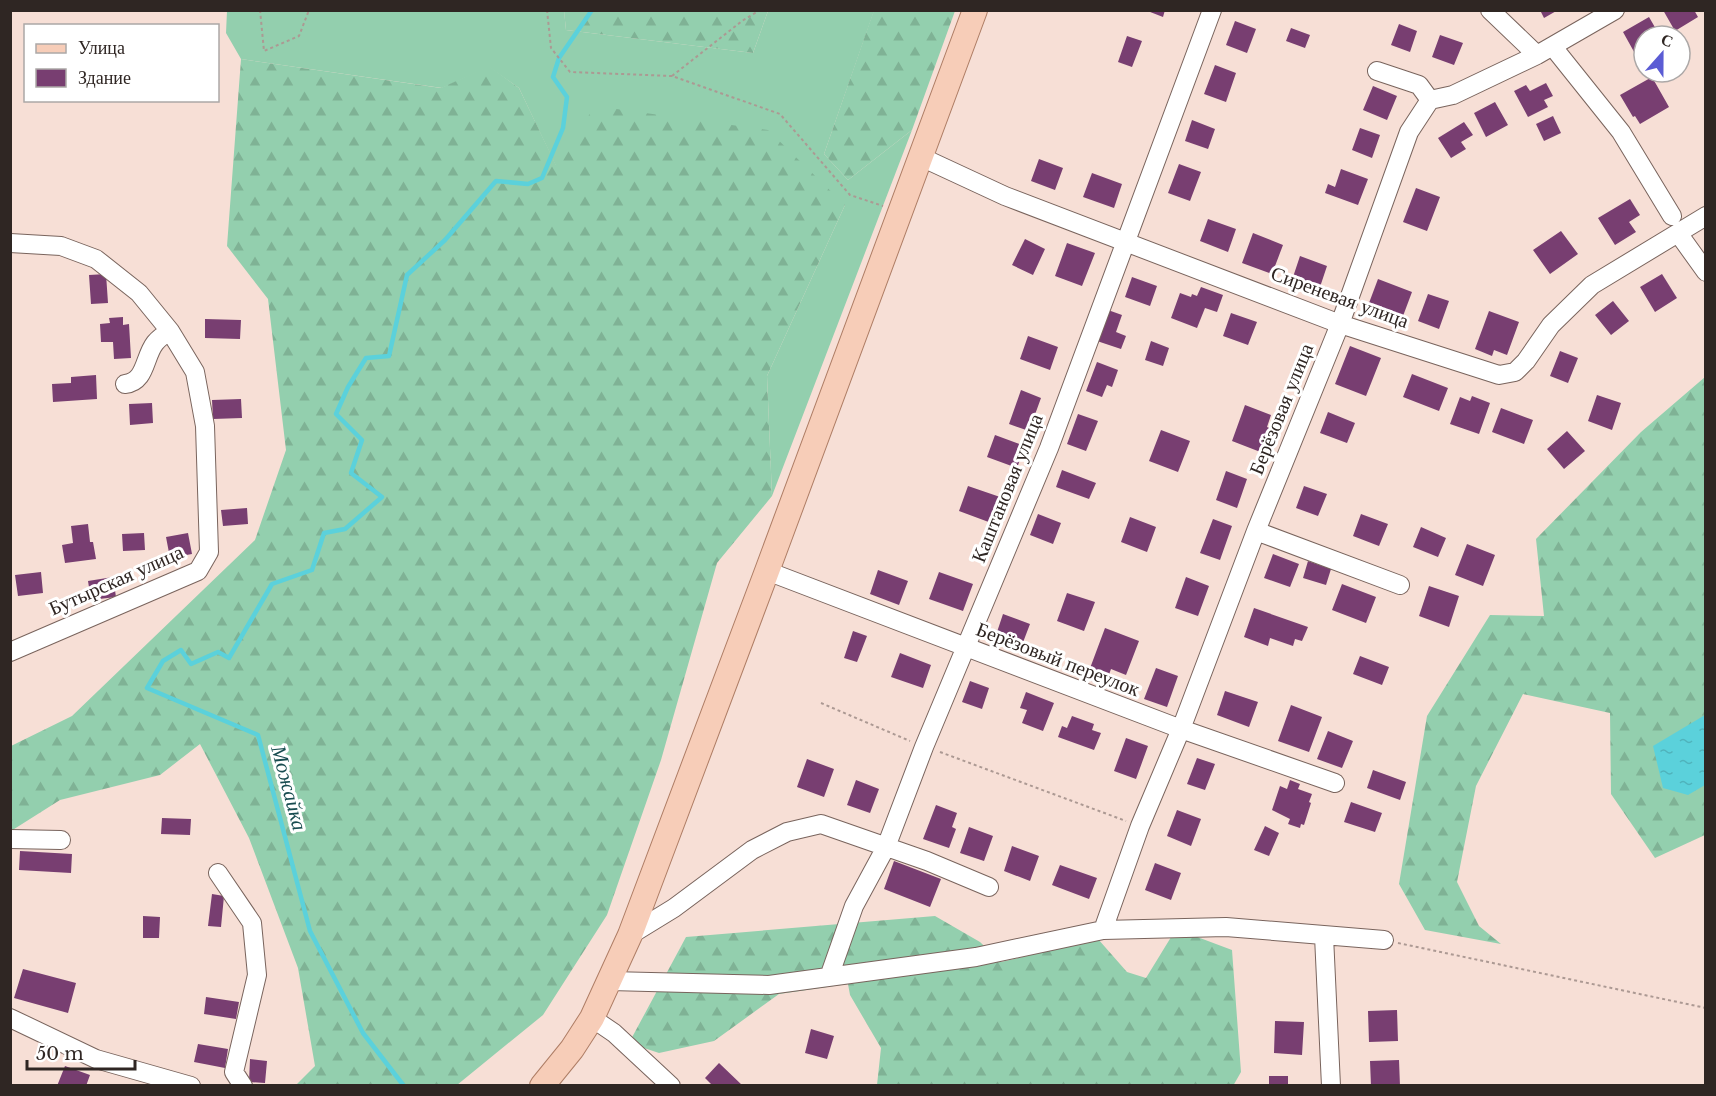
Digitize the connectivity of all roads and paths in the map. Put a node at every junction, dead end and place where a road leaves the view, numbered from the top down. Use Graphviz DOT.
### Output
graph roads {
  1 [pos="260,10"];
  2 [pos="309,10"];
  3 [pos="547,10"];
  4 [pos="759,10"];
  5 [pos="975,10"];
  6 [pos="1212,10"];
  7 [pos="1490,10"];
  8 [pos="1615,10"];
  9 [pos="1553,46"];
  10 [pos="1537,55"];
  11 [pos="1377,71"];
  12 [pos="672,76"];
  13 [pos="1431,100"];
  14 [pos="921,157"];
  15 [pos="901,212"];
  16 [pos="1706,216"];
  17 [pos="1675,225"];
  18 [pos="1126,241"];
  19 [pos="10,243"];
  20 [pos="1706,272"];
  21 [pos="1340,324"];
  22 [pos="170,331"];
  23 [pos="125,384"];
  24 [pos="1256,531"];
  25 [pos="768,571"];
  26 [pos="1400,585"];
  27 [pos="966,648"];
  28 [pos="10,652"];
  29 [pos="821,703"];
  30 [pos="1181,729"];
  31 [pos="924,747"];
  32 [pos="1335,783"];
  33 [pos="1140,826"];
  34 [pos="10,838"];
  35 [pos="61,840"];
  36 [pos="886,847"];
  37 [pos="218,873"];
  38 [pos="989,887"];
  39 [pos="1103,930"];
  40 [pos="630,934"];
  41 [pos="1324,936"];
  42 [pos="1384,940"];
  43 [pos="829,977"];
  44 [pos="610,981"];
  45 [pos="1706,1008"];
  46 [pos="10,1018"];
  47 [pos="592,1018"];
  48 [pos="190,1086"];
  49 [pos="243,1086"];
  50 [pos="542,1086"];
  51 [pos="670,1086"];
  52 [pos="1331,1086"];
  1 -- 2 [label="path"];
  3 -- 12 [label="path"];
  4 -- 12 [label="path"];
  5 -- 14 [label="main road"];
  6 -- 18 [label="street, Каштановая улица"];
  7 -- 10 [label="street"];
  8 -- 9 [label="street"];
  9 -- 10 [label="street"];
  9 -- 17 [label="street"];
  10 -- 13 [label="street"];
  11 -- 13 [label="street"];
  12 -- 15 [label="path"];
  13 -- 21 [label="street, Берёзовая улица"];
  14 -- 15 [label="main road"];
  14 -- 18 [label="street, Сиреневая улица"];
  15 -- 25 [label="main road"];
  16 -- 17 [label="street, Сиреневая улица"];
  17 -- 20 [label="street"];
  17 -- 21 [label="street, Сиреневая улица"];
  18 -- 21 [label="street, Сиреневая улица"];
  18 -- 27 [label="street, Каштановая улица"];
  19 -- 22 [label="street, Бутырская улица"];
  21 -- 24 [label="street, Берёзовая улица"];
  22 -- 23 [label="street"];
  22 -- 28 [label="street, Бутырская улица"];
  24 -- 26 [label="street"];
  24 -- 30 [label="street, Берёзовая улица"];
  25 -- 27 [label="street, Берёзовый переулок"];
  25 -- 40 [label="main road"];
  27 -- 30 [label="street, Берёзовый переулок"];
  27 -- 31 [label="street, Каштановая улица"];
  29 -- 31 [label="path"];
  30 -- 32 [label="street, Берёзовый переулок"];
  30 -- 33 [label="street, Берёзовая улица"];
  31 -- 33 [label="path"];
  31 -- 36 [label="street, Каштановая улица"];
  33 -- 39 [label="street, Берёзовая улица"];
  34 -- 35 [label="street"];
  36 -- 38 [label="street"];
  36 -- 40 [label="street"];
  36 -- 43 [label="street, Каштановая улица"];
  37 -- 49 [label="street"];
  39 -- 41 [label="street"];
  39 -- 43 [label="street"];
  40 -- 44 [label="main road"];
  41 -- 42 [label="street"];
  41 -- 52 [label="street"];
  42 -- 45 [label="path"];
  43 -- 44 [label="street"];
  44 -- 47 [label="main road"];
  46 -- 48 [label="street"];
  47 -- 50 [label="main road"];
  47 -- 51 [label="street"];
}
